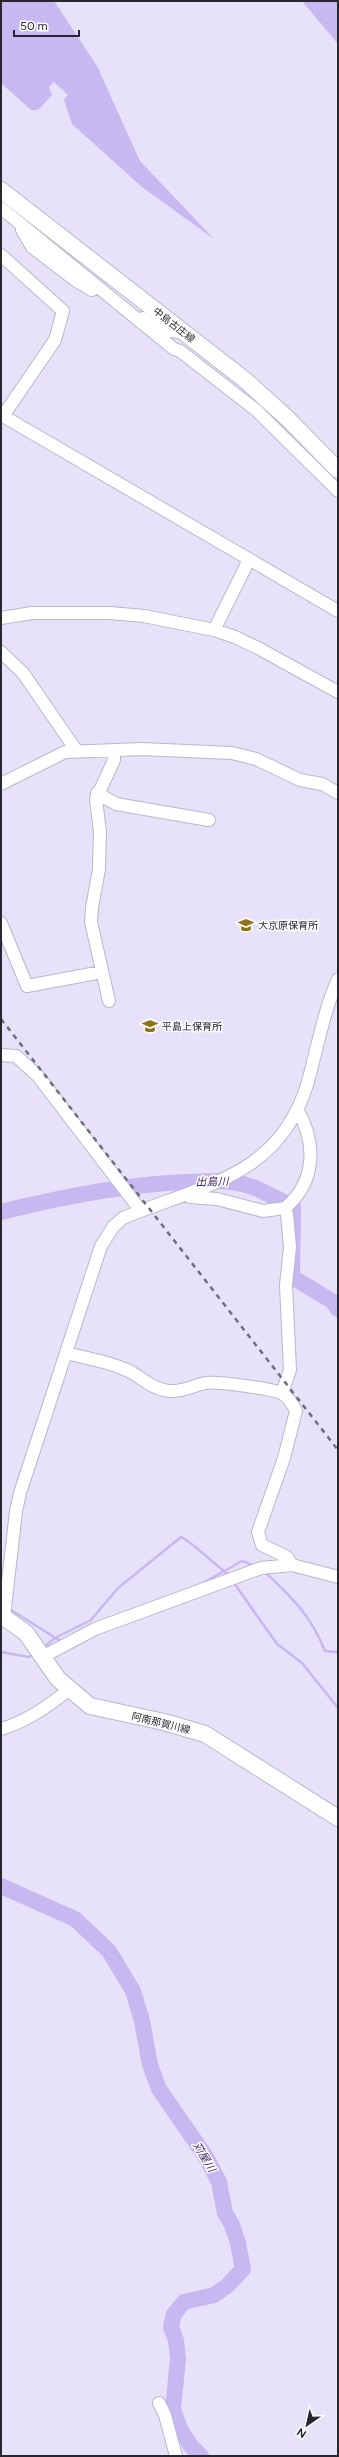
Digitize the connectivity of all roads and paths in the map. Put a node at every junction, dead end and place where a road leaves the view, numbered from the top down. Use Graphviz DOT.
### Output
graph roads {
  1 [pos="1,190"];
  2 [pos="1,208"];
  3 [pos="1,255"];
  4 [pos="124,308"];
  5 [pos="183,332"];
  6 [pos="2,417"];
  7 [pos="338,470"];
  8 [pos="338,491"];
  9 [pos="249,560"];
  10 [pos="338,611"];
  11 [pos="1,618"];
  12 [pos="214,630"];
  13 [pos="1,652"];
  14 [pos="338,692"];
  15 [pos="76,750"];
  16 [pos="114,752"];
  17 [pos="1,784"];
  18 [pos="97,793"];
  19 [pos="338,793"];
  20 [pos="209,820"];
  21 [pos="1,923"];
  22 [pos="102,972"];
  23 [pos="338,979"];
  24 [pos="336,992"];
  25 [pos="109,1001"];
  26 [pos="1,1055"];
  27 [pos="298,1109"];
  28 [pos="182,1197"];
  29 [pos="285,1208"];
  30 [pos="141,1211"];
  31 [pos="66,1353"];
  32 [pos="282,1393"];
  33 [pos="292,1565"];
  34 [pos="338,1577"];
  35 [pos="3,1616"];
  36 [pos="44,1656"];
  37 [pos="68,1690"];
  38 [pos="1,1729"];
  39 [pos="338,1818"];
  40 [pos="159,2403"];
  41 [pos="176,2456"];
  1 -- 5 [label="main road, 中島古庄線"];
  2 -- 4 [label="street"];
  3 -- 6 [label="street"];
  4 -- 5 [label="street"];
  4 -- 8 [label="street"];
  5 -- 7 [label="main road, 中島古庄線"];
  6 -- 9 [label="street"];
  9 -- 10 [label="street"];
  9 -- 12 [label="street"];
  11 -- 12 [label="street"];
  12 -- 14 [label="street"];
  13 -- 15 [label="street"];
  15 -- 16 [label="street"];
  15 -- 17 [label="street"];
  16 -- 18 [label="street"];
  16 -- 19 [label="street"];
  18 -- 20 [label="street"];
  18 -- 22 [label="street"];
  21 -- 22 [label="street"];
  22 -- 25 [label="street"];
  23 -- 24 [label="street"];
  24 -- 27 [label="street"];
  26 -- 30 [label="street"];
  27 -- 28 [label="street"];
  27 -- 29 [label="street"];
  28 -- 29 [label="street"];
  28 -- 30 [label="street"];
  29 -- 32 [label="street"];
  30 -- 31 [label="street"];
  31 -- 32 [label="street"];
  31 -- 35 [label="street"];
  32 -- 33 [label="street"];
  33 -- 34 [label="street"];
  33 -- 36 [label="street"];
  35 -- 36 [label="main road, 阿南那賀川線"];
  36 -- 37 [label="main road, 阿南那賀川線"];
  37 -- 38 [label="street"];
  37 -- 39 [label="main road, 阿南那賀川線"];
  40 -- 41 [label="street"];
}
